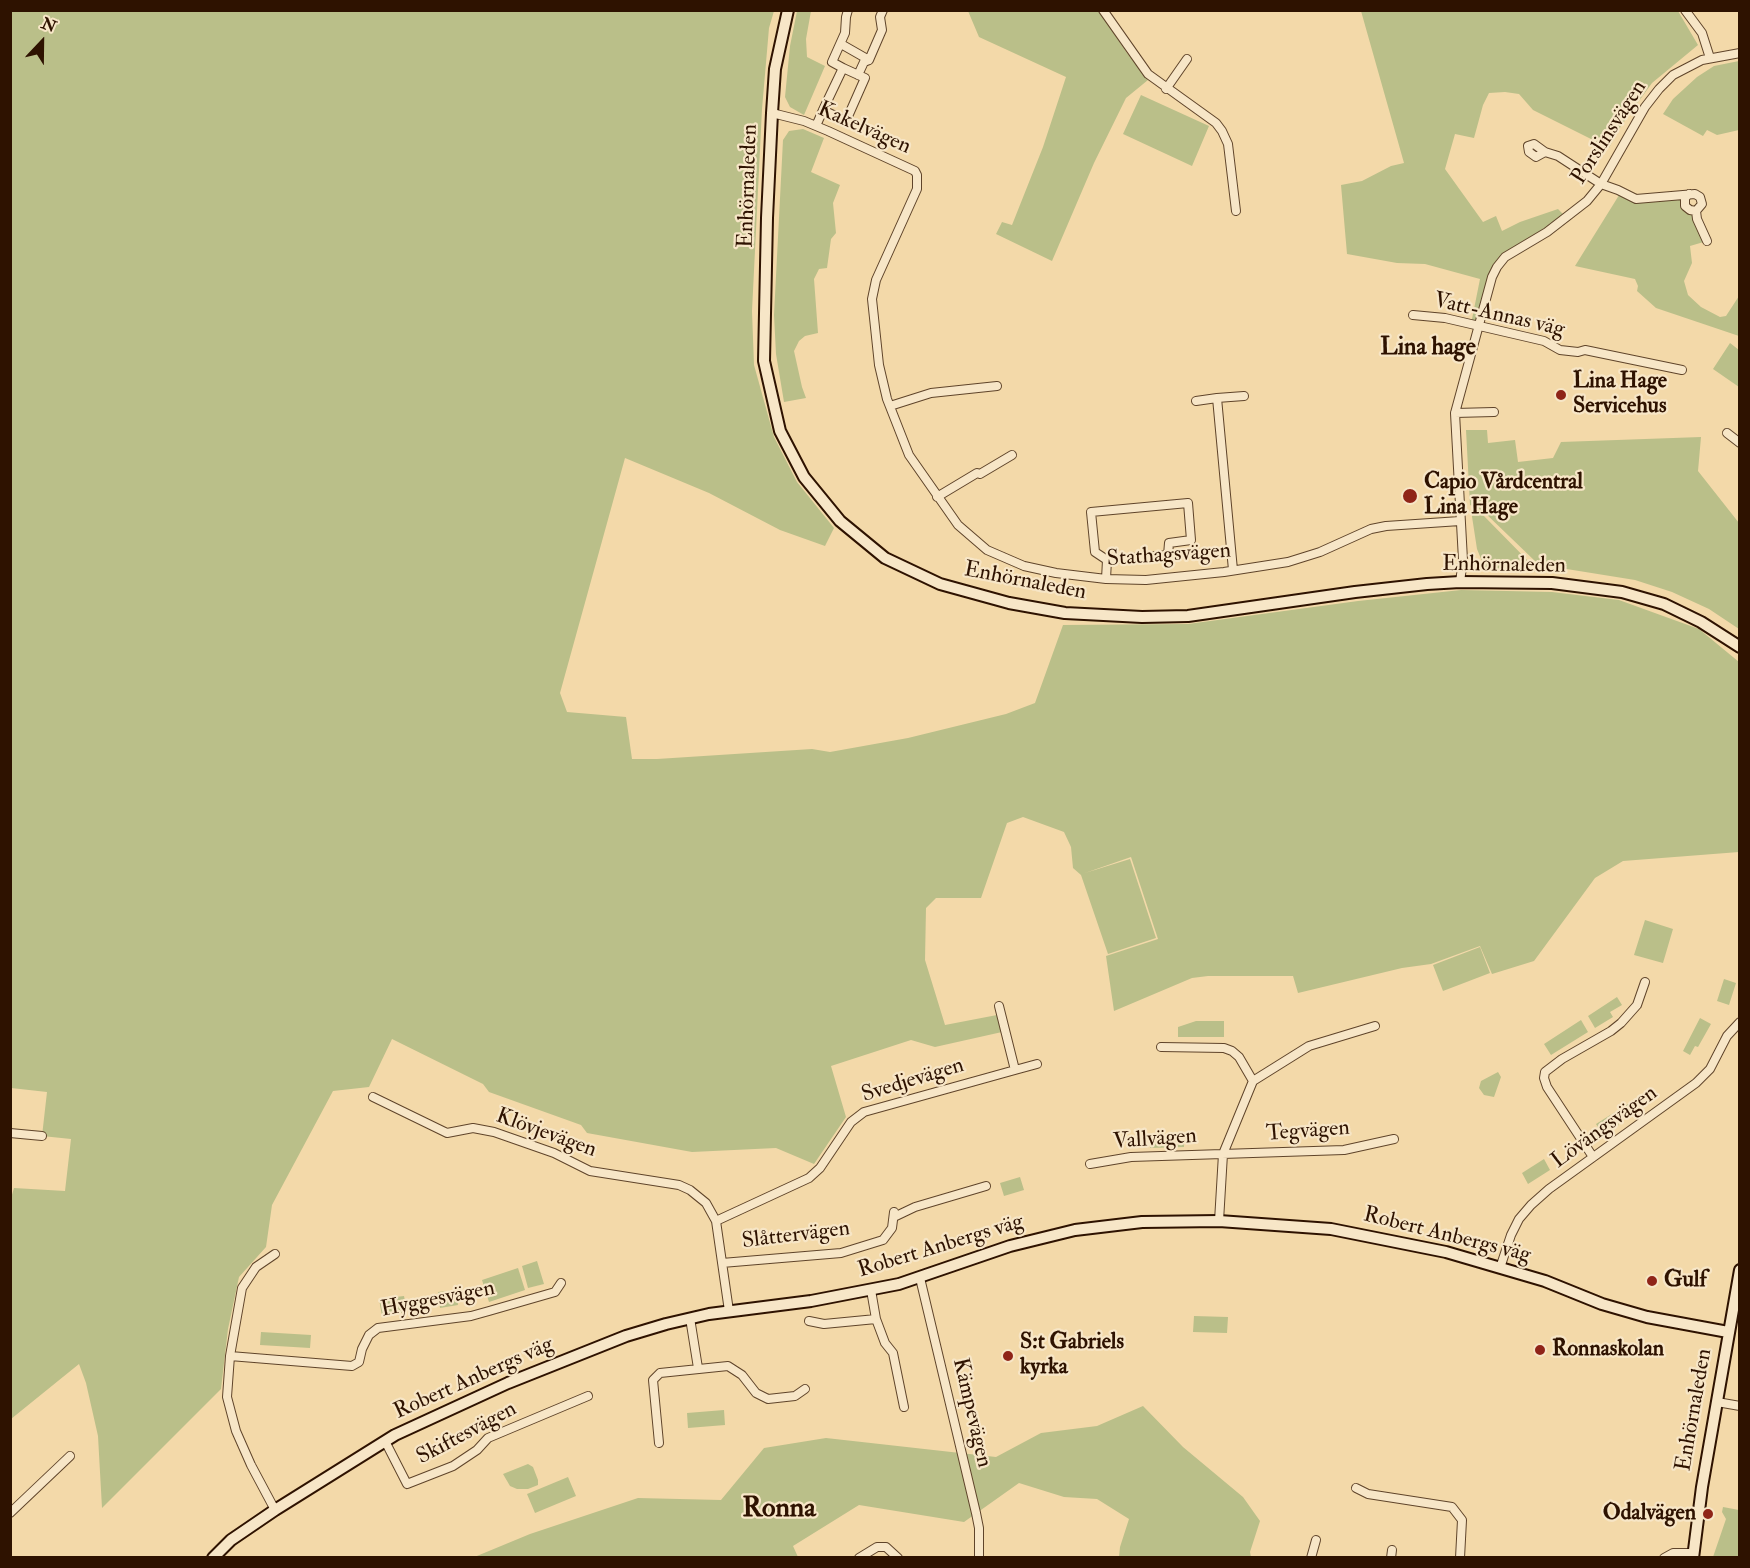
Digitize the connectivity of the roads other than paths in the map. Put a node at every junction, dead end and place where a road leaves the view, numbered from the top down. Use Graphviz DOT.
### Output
graph roads {
  1 [pos="788,10"];
  2 [pos="849,10"];
  3 [pos="883,10"];
  4 [pos="1103,10"];
  5 [pos="1685,10"];
  6 [pos="841,44"];
  7 [pos="1740,53"];
  8 [pos="1710,58"];
  9 [pos="1187,59"];
  10 [pos="868,60"];
  11 [pos="843,68"];
  12 [pos="858,75"];
  13 [pos="1166,89"];
  14 [pos="824,110"];
  15 [pos="772,113"];
  16 [pos="816,126"];
  17 [pos="1545,152"];
  18 [pos="1601,184"];
  19 [pos="1689,194"];
  20 [pos="914,197"];
  21 [pos="1236,211"];
  22 [pos="1696,211"];
  23 [pos="1707,241"];
  24 [pos="1413,315"];
  25 [pos="1480,326"];
  26 [pos="1683,370"];
  27 [pos="997,386"];
  28 [pos="1244,396"];
  29 [pos="1217,399"];
  30 [pos="1196,401"];
  31 [pos="890,406"];
  32 [pos="1494,412"];
  33 [pos="1455,413"];
  34 [pos="1727,433"];
  35 [pos="1740,443"];
  36 [pos="1012,455"];
  37 [pos="937,497"];
  38 [pos="1460,521"];
  39 [pos="1107,560"];
  40 [pos="1233,570"];
  41 [pos="1107,579"];
  42 [pos="1460,582"];
  43 [pos="1740,647"];
  44 [pos="1645,982"];
  45 [pos="999,1006"];
  46 [pos="1740,1022"];
  47 [pos="1375,1026"];
  48 [pos="1161,1047"];
  49 [pos="1037,1064"];
  50 [pos="1015,1070"];
  51 [pos="1253,1081"];
  52 [pos="373,1096"];
  53 [pos="10,1133"];
  54 [pos="42,1136"];
  55 [pos="1394,1139"];
  56 [pos="1222,1154"];
  57 [pos="1593,1157"];
  58 [pos="1090,1164"];
  59 [pos="986,1186"];
  60 [pos="716,1221"];
  61 [pos="1219,1221"];
  62 [pos="276,1254"];
  63 [pos="722,1263"];
  64 [pos="1500,1268"];
  65 [pos="1740,1270"];
  66 [pos="920,1278"];
  67 [pos="561,1283"];
  68 [pos="872,1290"];
  69 [pos="729,1311"];
  70 [pos="690,1318"];
  71 [pos="876,1319"];
  72 [pos="809,1321"];
  73 [pos="1728,1332"];
  74 [pos="230,1356"];
  75 [pos="698,1368"];
  76 [pos="805,1389"];
  77 [pos="588,1396"];
  78 [pos="1717,1402"];
  79 [pos="1740,1406"];
  80 [pos="904,1407"];
  81 [pos="385,1441"];
  82 [pos="659,1443"];
  83 [pos="70,1456"];
  84 [pos="1356,1488"];
  85 [pos="275,1510"];
  86 [pos="10,1513"];
  87 [pos="1316,1540"];
  88 [pos="1693,1555"];
  89 [pos="213,1557"];
  90 [pos="859,1557"];
  91 [pos="898,1557"];
  92 [pos="979,1557"];
  93 [pos="1311,1557"];
  94 [pos="1460,1557"];
  95 [pos="1664,1557"];
  1 -- 15 [label="street, Enhörnaleden"];
  2 -- 6 [label="street"];
  3 -- 10 [label="street"];
  4 -- 13 [label="street"];
  5 -- 8 [label="street"];
  6 -- 10 [label="street"];
  6 -- 11 [label="street"];
  7 -- 8 [label="street, Porslinsvägen"];
  8 -- 18 [label="street, Porslinsvägen"];
  9 -- 13 [label="street"];
  10 -- 12 [label="street"];
  11 -- 12 [label="street"];
  11 -- 14 [label="street"];
  12 -- 14 [label="street"];
  13 -- 21 [label="street"];
  14 -- 16 [label="street"];
  15 -- 16 [label="street, Kakelvägen"];
  15 -- 42 [label="street, Enhörnaleden"];
  16 -- 20 [label="street, Kakelvägen"];
  17 -- 18 [label="street"];
  18 -- 19 [label="street"];
  18 -- 25 [label="street, Porslinsvägen"];
  19 -- 22 [label="street"];
  19 -- 22 [label="street"];
  20 -- 31 [label="street, Stathagsvägen"];
  22 -- 23 [label="street"];
  24 -- 25 [label="street, Vatt-Annas väg"];
  25 -- 26 [label="street, Vatt-Annas väg"];
  25 -- 33 [label="street, Porslinsvägen"];
  27 -- 31 [label="street"];
  28 -- 29 [label="street"];
  29 -- 30 [label="street"];
  29 -- 40 [label="street"];
  31 -- 37 [label="street, Stathagsvägen"];
  32 -- 33 [label="street"];
  33 -- 38 [label="street, Porslinsvägen"];
  34 -- 35 [label="street"];
  36 -- 37 [label="street"];
  37 -- 41 [label="street, Stathagsvägen"];
  38 -- 40 [label="street, Stathagsvägen"];
  38 -- 42 [label="street, Porslinsvägen"];
  39 -- 39 [label="street"];
  39 -- 41 [label="street"];
  40 -- 41 [label="street, Stathagsvägen"];
  42 -- 43 [label="street, Enhörnaleden"];
  44 -- 57 [label="street"];
  45 -- 50 [label="street"];
  46 -- 57 [label="street, Lövängsvägen"];
  47 -- 51 [label="street"];
  48 -- 51 [label="street"];
  49 -- 50 [label="street, Svedjevägen"];
  50 -- 60 [label="street, Svedjevägen"];
  51 -- 56 [label="street"];
  52 -- 60 [label="street, Klövjevägen"];
  53 -- 54 [label="street"];
  55 -- 56 [label="street, Tegvägen"];
  56 -- 58 [label="street, Vallvägen"];
  56 -- 61 [label="street"];
  57 -- 64 [label="street, Lövängsvägen"];
  59 -- 63 [label="street, Slåttervägen"];
  60 -- 63 [label="street, Klövjevägen"];
  61 -- 64 [label="street, Robert Anbergs väg"];
  61 -- 66 [label="street, Robert Anbergs väg"];
  62 -- 74 [label="street"];
  63 -- 69 [label="street, Klövjevägen"];
  64 -- 73 [label="street, Robert Anbergs väg"];
  65 -- 73 [label="street, Enhörnaleden"];
  66 -- 68 [label="street, Robert Anbergs väg"];
  66 -- 92 [label="street, Kämpevägen"];
  67 -- 74 [label="street, Hyggesvägen"];
  68 -- 69 [label="street, Robert Anbergs väg"];
  68 -- 71 [label="street"];
  69 -- 70 [label="street, Robert Anbergs väg"];
  70 -- 75 [label="street"];
  70 -- 81 [label="street, Robert Anbergs väg"];
  71 -- 72 [label="street"];
  71 -- 80 [label="street"];
  73 -- 78 [label="street, Enhörnaleden"];
  74 -- 85 [label="street"];
  75 -- 76 [label="street"];
  75 -- 82 [label="street"];
  77 -- 81 [label="street, Skiftesvägen"];
  78 -- 79 [label="street"];
  78 -- 88 [label="street, Enhörnaleden"];
  81 -- 85 [label="street, Robert Anbergs väg"];
  83 -- 86 [label="street"];
  84 -- 94 [label="street"];
  85 -- 89 [label="street, Robert Anbergs väg"];
  87 -- 93 [label="street"];
  88 -- 95 [label="street"];
  90 -- 91 [label="street"];
}
